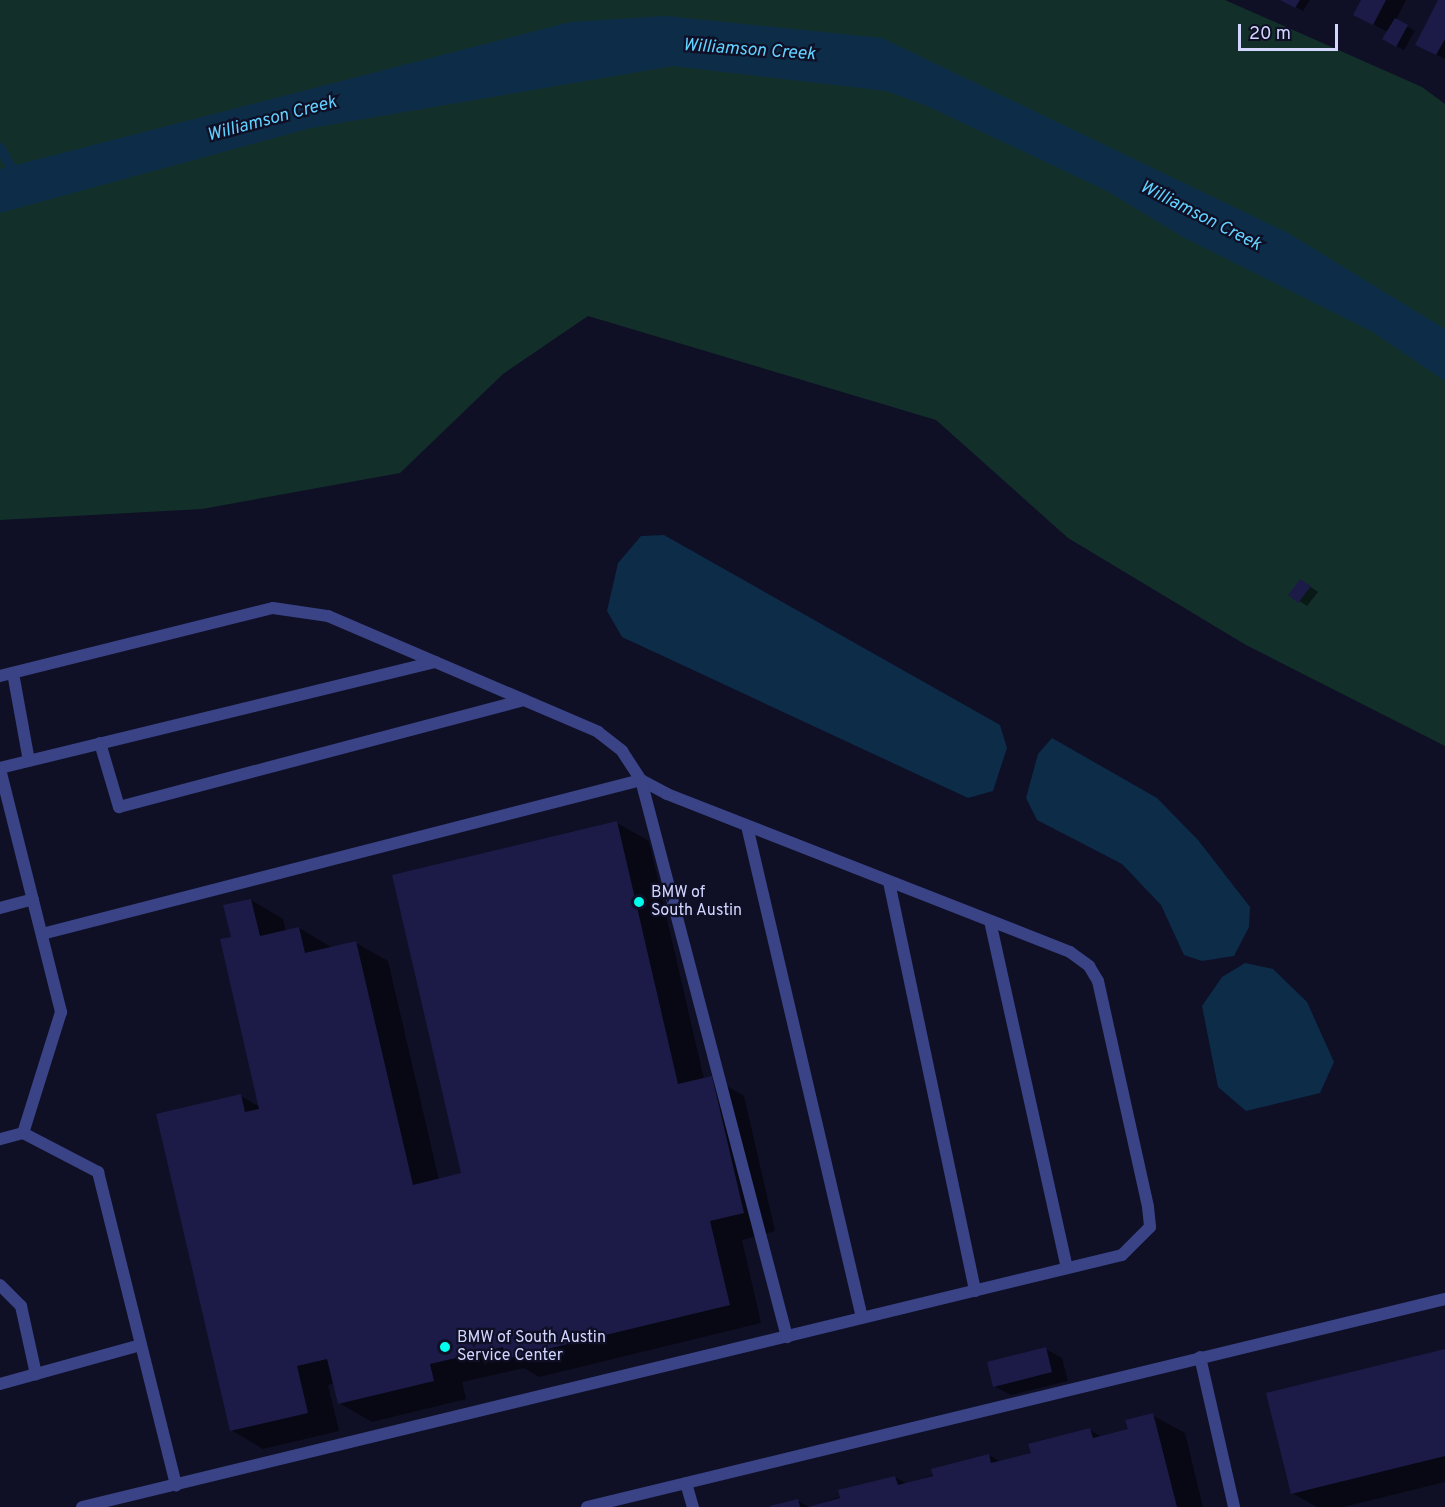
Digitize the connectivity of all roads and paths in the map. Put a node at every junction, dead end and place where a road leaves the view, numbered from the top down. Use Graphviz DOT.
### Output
graph roads {
  1 [pos="435,662"];
  2 [pos="13,673"];
  3 [pos="0,676"];
  4 [pos="524,700"];
  5 [pos="100,744"];
  6 [pos="29,760"];
  7 [pos="0,769"];
  8 [pos="641,780"];
  9 [pos="747,826"];
  10 [pos="889,882"];
  11 [pos="33,899"];
  12 [pos="0,908"];
  13 [pos="990,921"];
  14 [pos="42,934"];
  15 [pos="22,1133"];
  16 [pos="0,1139"];
  17 [pos="1067,1268"];
  18 [pos="0,1285"];
  19 [pos="975,1291"];
  20 [pos="1445,1299"];
  21 [pos="862,1318"];
  22 [pos="787,1336"];
  23 [pos="141,1345"];
  24 [pos="1200,1357"];
  25 [pos="36,1374"];
  26 [pos="0,1384"];
  27 [pos="686,1483"];
  28 [pos="176,1485"];
  29 [pos="82,1507"];
  30 [pos="587,1507"];
  31 [pos="693,1507"];
  32 [pos="1234,1507"];
  1 -- 2 [label="street"];
  1 -- 4 [label="street"];
  1 -- 5 [label="street"];
  2 -- 3 [label="street"];
  2 -- 6 [label="street"];
  4 -- 5 [label="street"];
  4 -- 8 [label="street"];
  5 -- 6 [label="street"];
  6 -- 7 [label="street"];
  7 -- 11 [label="street"];
  8 -- 9 [label="street"];
  8 -- 14 [label="street"];
  8 -- 22 [label="street"];
  9 -- 10 [label="street"];
  9 -- 21 [label="street"];
  10 -- 13 [label="street"];
  10 -- 19 [label="street"];
  11 -- 12 [label="street"];
  11 -- 14 [label="street"];
  13 -- 17 [label="street"];
  13 -- 17 [label="street"];
  14 -- 15 [label="street"];
  15 -- 16 [label="street"];
  15 -- 23 [label="street"];
  17 -- 19 [label="street"];
  18 -- 25 [label="street"];
  19 -- 21 [label="street"];
  20 -- 24 [label="street"];
  21 -- 22 [label="street"];
  22 -- 28 [label="street"];
  23 -- 25 [label="street"];
  23 -- 28 [label="street"];
  24 -- 27 [label="street"];
  24 -- 32 [label="street"];
  25 -- 26 [label="street"];
  27 -- 30 [label="street"];
  27 -- 31 [label="street"];
  28 -- 29 [label="street"];
}
